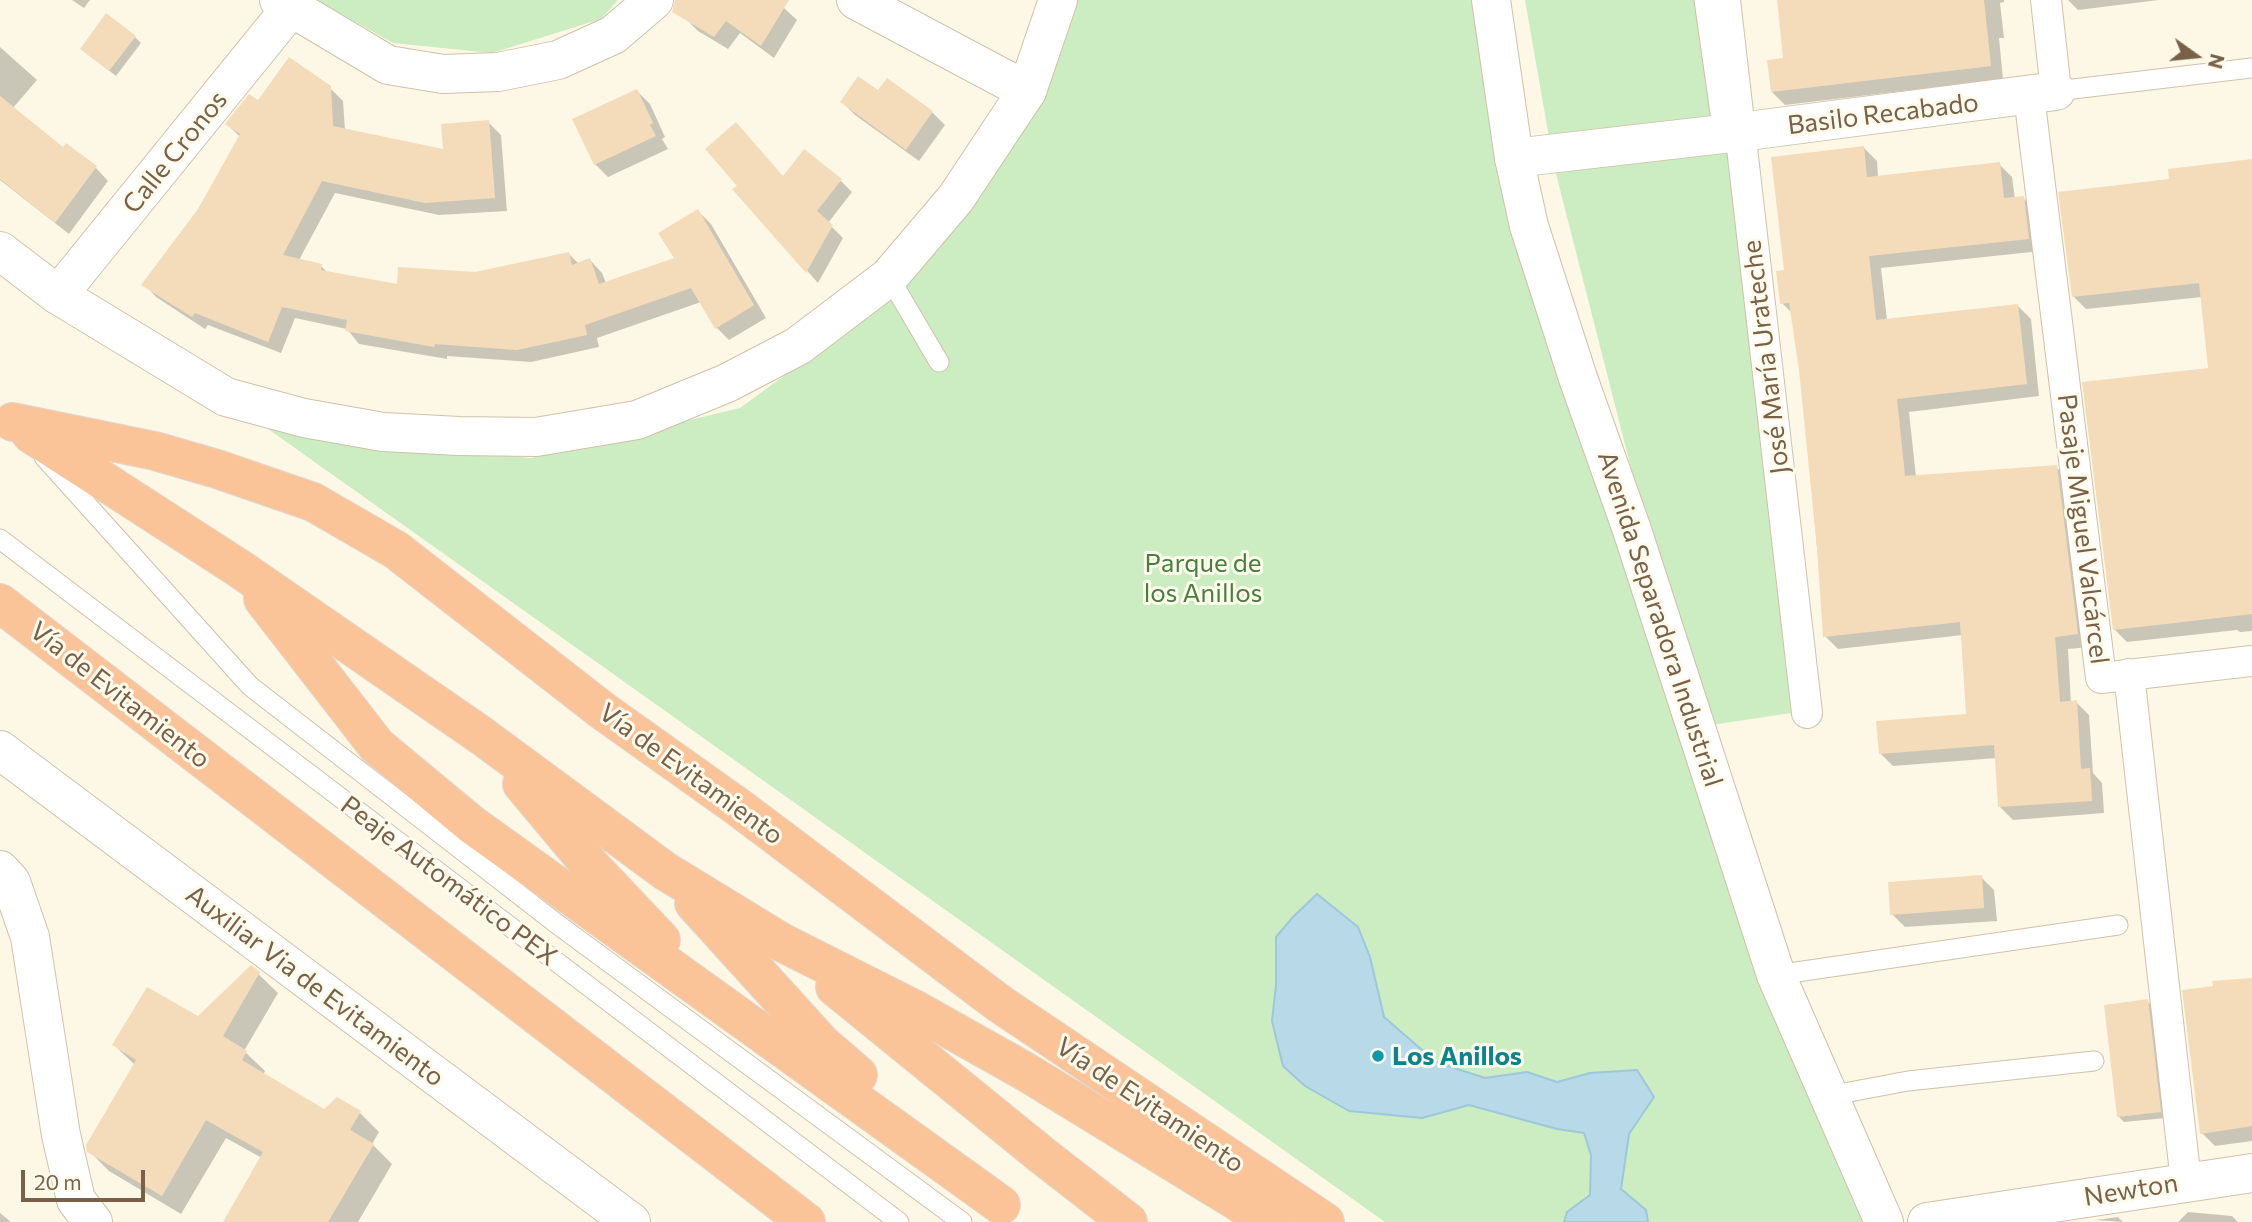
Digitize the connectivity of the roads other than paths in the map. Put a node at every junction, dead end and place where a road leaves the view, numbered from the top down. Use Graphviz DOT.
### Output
graph roads {
  1 [pos="654,0"];
  2 [pos="856,0"];
  3 [pos="1058,0"];
  4 [pos="1491,0"];
  5 [pos="1704,0"];
  6 [pos="1725,0"];
  7 [pos="2046,0"];
  8 [pos="285,4"];
  9 [pos="2252,68"];
  10 [pos="1027,91"];
  11 [pos="2043,94"];
  12 [pos="1731,133"];
  13 [pos="1514,158"];
  14 [pos="0,251"];
  15 [pos="889,277"];
  16 [pos="58,295"];
  17 [pos="939,362"];
  18 [pos="7,418"];
  19 [pos="0,539"];
  20 [pos="240,569"];
  21 [pos="0,603"];
  22 [pos="2252,661"];
  23 [pos="2129,674"];
  24 [pos="1807,713"];
  25 [pos="482,736"];
  26 [pos="0,750"];
  27 [pos="0,870"];
  28 [pos="665,871"];
  29 [pos="2118,925"];
  30 [pos="780,943"];
  31 [pos="1776,975"];
  32 [pos="749,1024"];
  33 [pos="2094,1061"];
  34 [pos="1828,1096"];
  35 [pos="2249,1178"];
  36 [pos="2186,1182"];
  37 [pos="1011,1213"];
  38 [pos="93,1222"];
  39 [pos="631,1222"];
  40 [pos="806,1222"];
  41 [pos="899,1222"];
  42 [pos="962,1222"];
  43 [pos="1128,1222"];
  44 [pos="1271,1222"];
  45 [pos="1325,1222"];
  46 [pos="1884,1222"];
  47 [pos="1927,1222"];
  1 -- 8 [label="street"];
  2 -- 10 [label="street"];
  3 -- 10 [label="street"];
  4 -- 13 [label="street, Avenida Separadora Industrial"];
  5 -- 12 [label="lane"];
  6 -- 12 [label="street, José María Urateche"];
  7 -- 11 [label="street"];
  8 -- 16 [label="street, Calle Cronos"];
  9 -- 11 [label="lane, Basilo Recabado"];
  10 -- 15 [label="street"];
  11 -- 12 [label="street, Basilo Recabado"];
  11 -- 23 [label="street, Pasaje Miguel Valcárcel"];
  12 -- 13 [label="street, Basilo Recabado"];
  12 -- 24 [label="street, José María Urateche"];
  13 -- 31 [label="street, Avenida Separadora Industrial"];
  14 -- 16 [label="street"];
  15 -- 16 [label="street"];
  15 -- 17 [label="lane"];
  18 -- 20 [label="highway, Vía de Evitamiento"];
  18 -- 42 [label="lane"];
  18 -- 45 [label="highway, Vía de Evitamiento"];
  19 -- 41 [label="lane, Peaje Automático PEX"];
  20 -- 25 [label="highway, Vía de Evitamiento"];
  20 -- 32 [label="highway, Vía de Evitamiento"];
  21 -- 40 [label="highway, Vía de Evitamiento"];
  22 -- 23 [label="street"];
  23 -- 36 [label="street, Pasaje Miguel Valcárcel"];
  25 -- 28 [label="highway, Vía de Evitamiento"];
  25 -- 32 [label="highway, Vía de Evitamiento"];
  26 -- 39 [label="street, Auxiliar Via de Evitamiento"];
  27 -- 38 [label="street"];
  28 -- 30 [label="highway, Vía de Evitamiento"];
  28 -- 37 [label="highway, Vía de Evitamiento"];
  29 -- 31 [label="lane"];
  30 -- 43 [label="highway, Vía de Evitamiento"];
  30 -- 44 [label="highway, Vía de Evitamiento"];
  31 -- 34 [label="street, Avenida Separadora Industrial"];
  32 -- 37 [label="highway, Vía de Evitamiento"];
  33 -- 34 [label="lane"];
  34 -- 46 [label="street, Avenida Separadora Industrial"];
  35 -- 36 [label="street, Newton"];
  36 -- 47 [label="street, Newton"];
}
